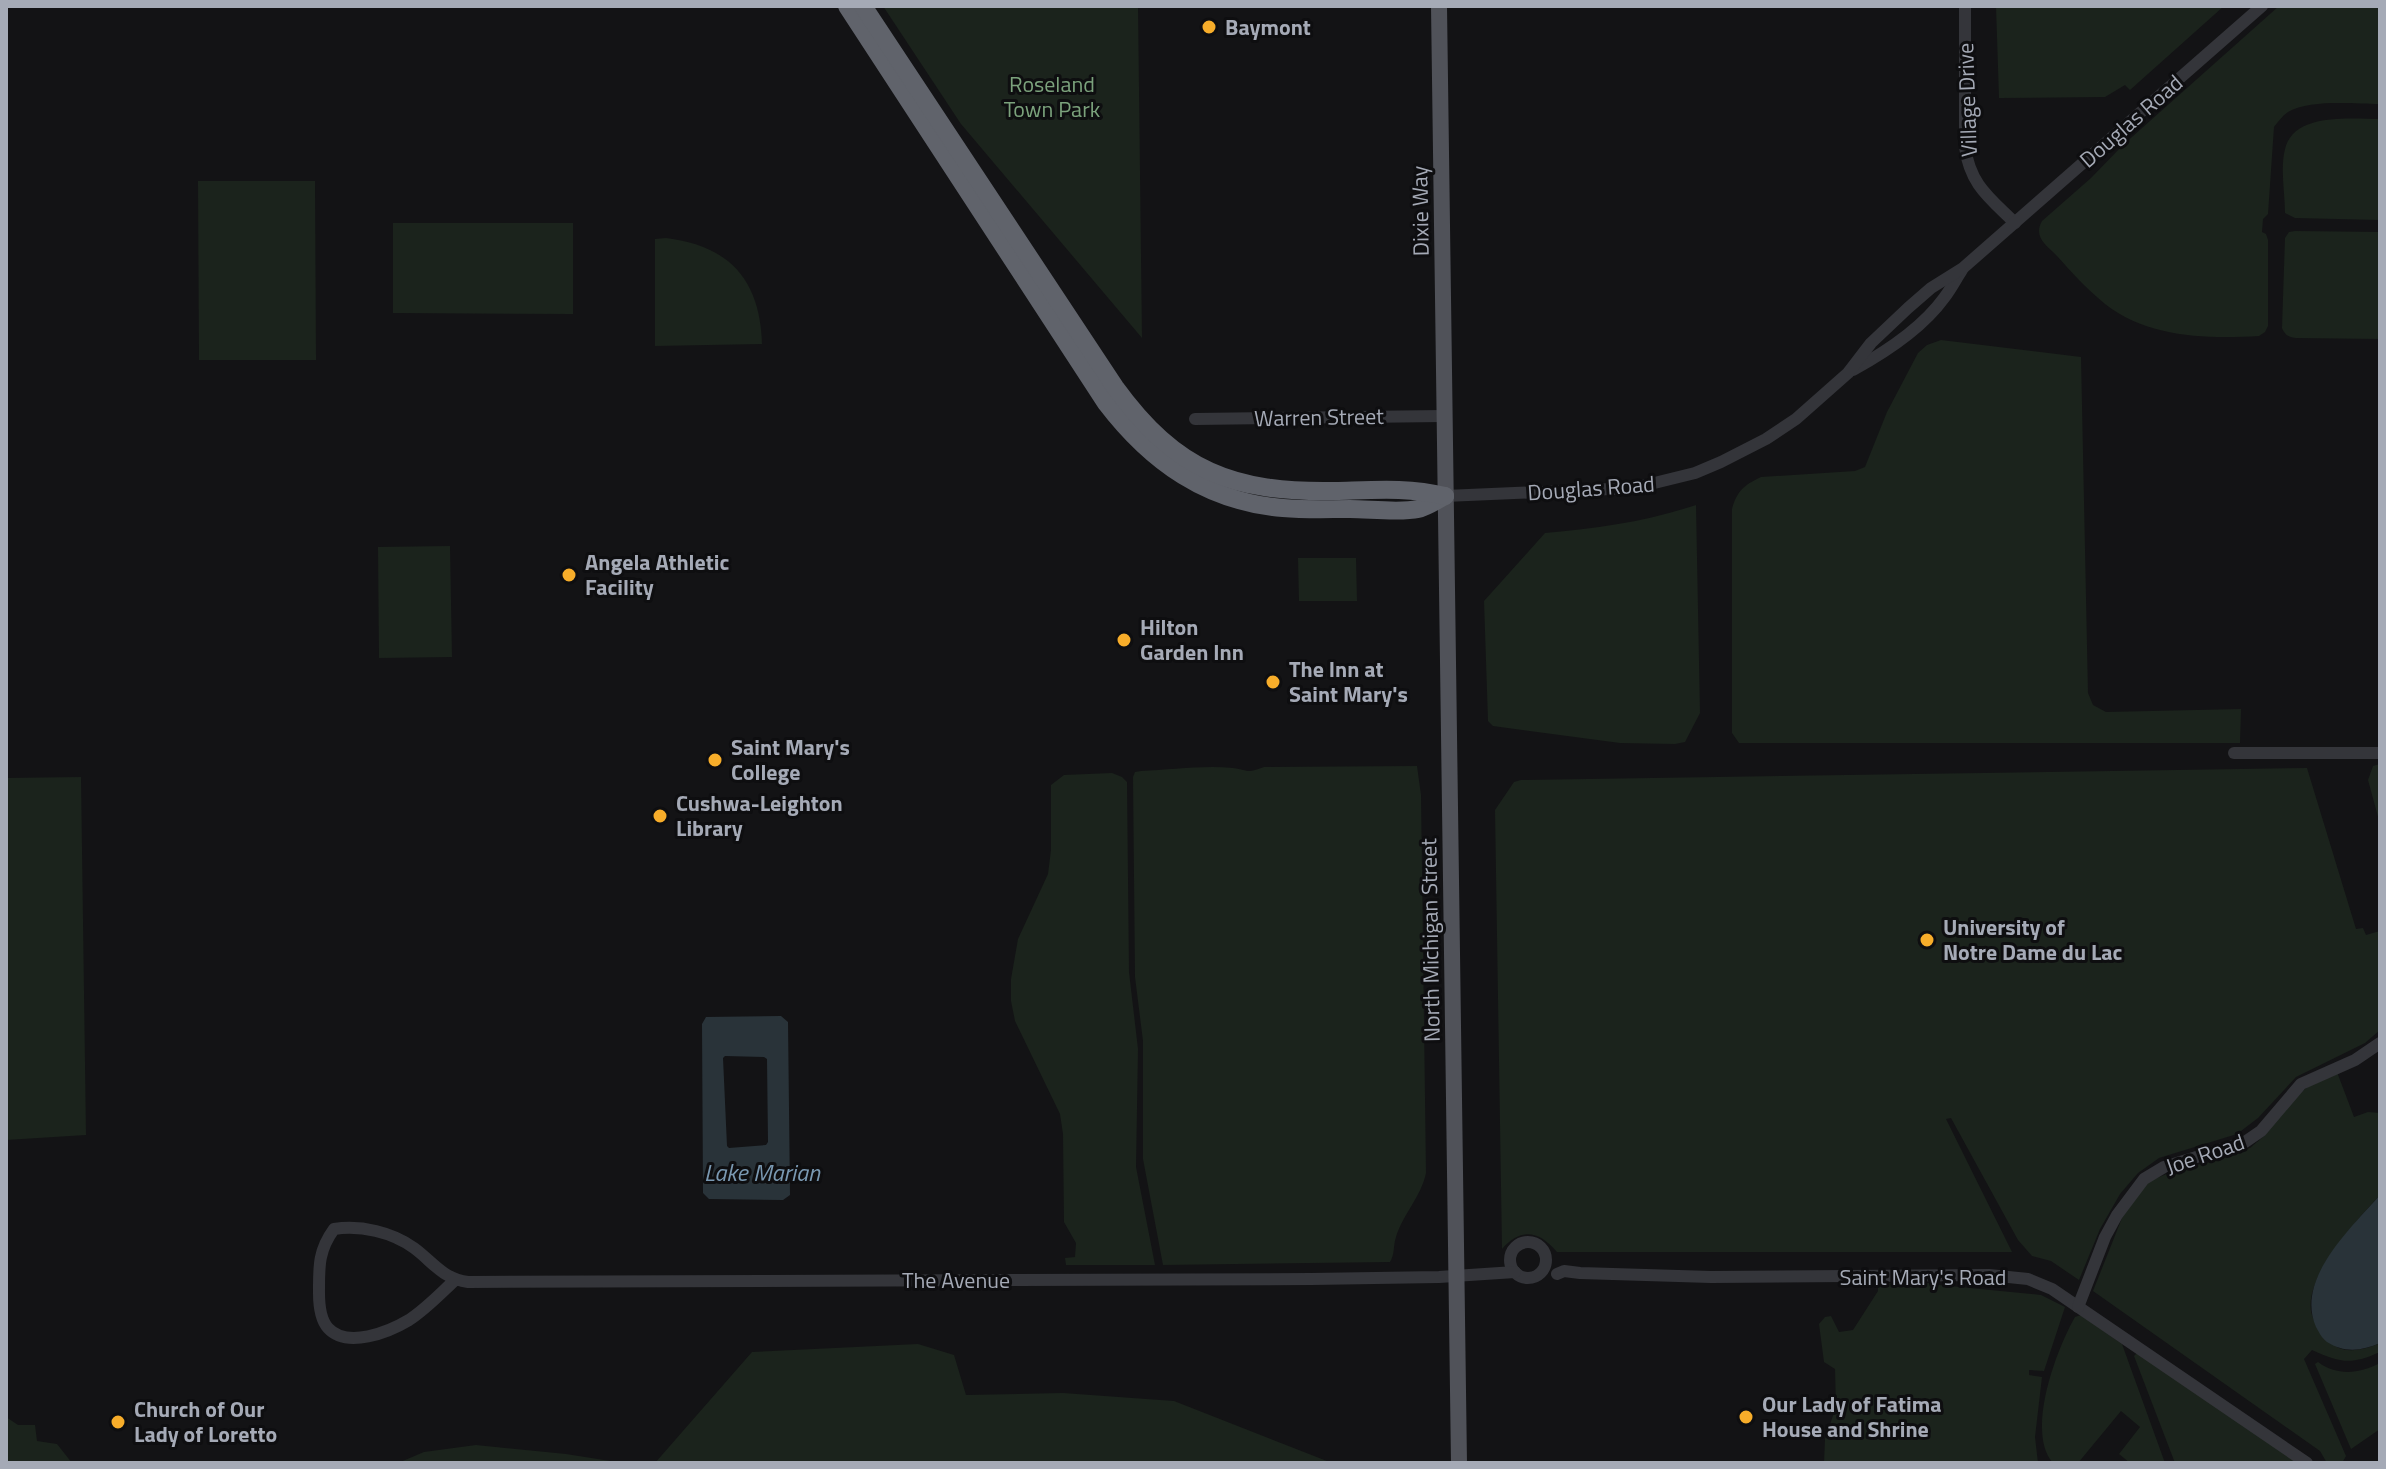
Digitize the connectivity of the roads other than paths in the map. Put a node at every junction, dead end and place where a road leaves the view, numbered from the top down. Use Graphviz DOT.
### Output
graph roads {
  1 [pos="847,6"];
  2 [pos="863,6"];
  3 [pos="1439,6"];
  4 [pos="1965,6"];
  5 [pos="2262,6"];
  6 [pos="2015,223"];
  7 [pos="1444,416"];
  8 [pos="1195,419"];
  9 [pos="1445,496"];
  10 [pos="2234,753"];
  11 [pos="2380,753"];
  12 [pos="2380,1043"];
  13 [pos="1515,1272"];
  14 [pos="1541,1272"];
  15 [pos="1457,1276"];
  16 [pos="455,1280"];
  17 [pos="2078,1307"];
  18 [pos="1459,1463"];
  19 [pos="2307,1463"];
  1 -- 9 [label="highway"];
  2 -- 9 [label="highway"];
  3 -- 7 [label="main road, Dixie Way"];
  4 -- 6 [label="street, Village Drive"];
  5 -- 6 [label="street, Douglas Road"];
  6 -- 9 [label="street, Douglas Road"];
  7 -- 8 [label="street, Warren Street"];
  7 -- 9 [label="main road, North Michigan Street"];
  9 -- 15 [label="main road, North Michigan Street"];
  10 -- 11 [label="street"];
  12 -- 17 [label="street, Joe Road"];
  13 -- 14 [label="street, Saint Mary's Road"];
  13 -- 14 [label="street"];
  13 -- 15 [label="street, Saint Mary's Road"];
  14 -- 17 [label="street, Saint Mary's Road"];
  15 -- 16 [label="street, The Avenue"];
  15 -- 18 [label="main road, North Michigan Street"];
  16 -- 16 [label="street"];
  17 -- 19 [label="street, Saint Mary's Road"];
}
